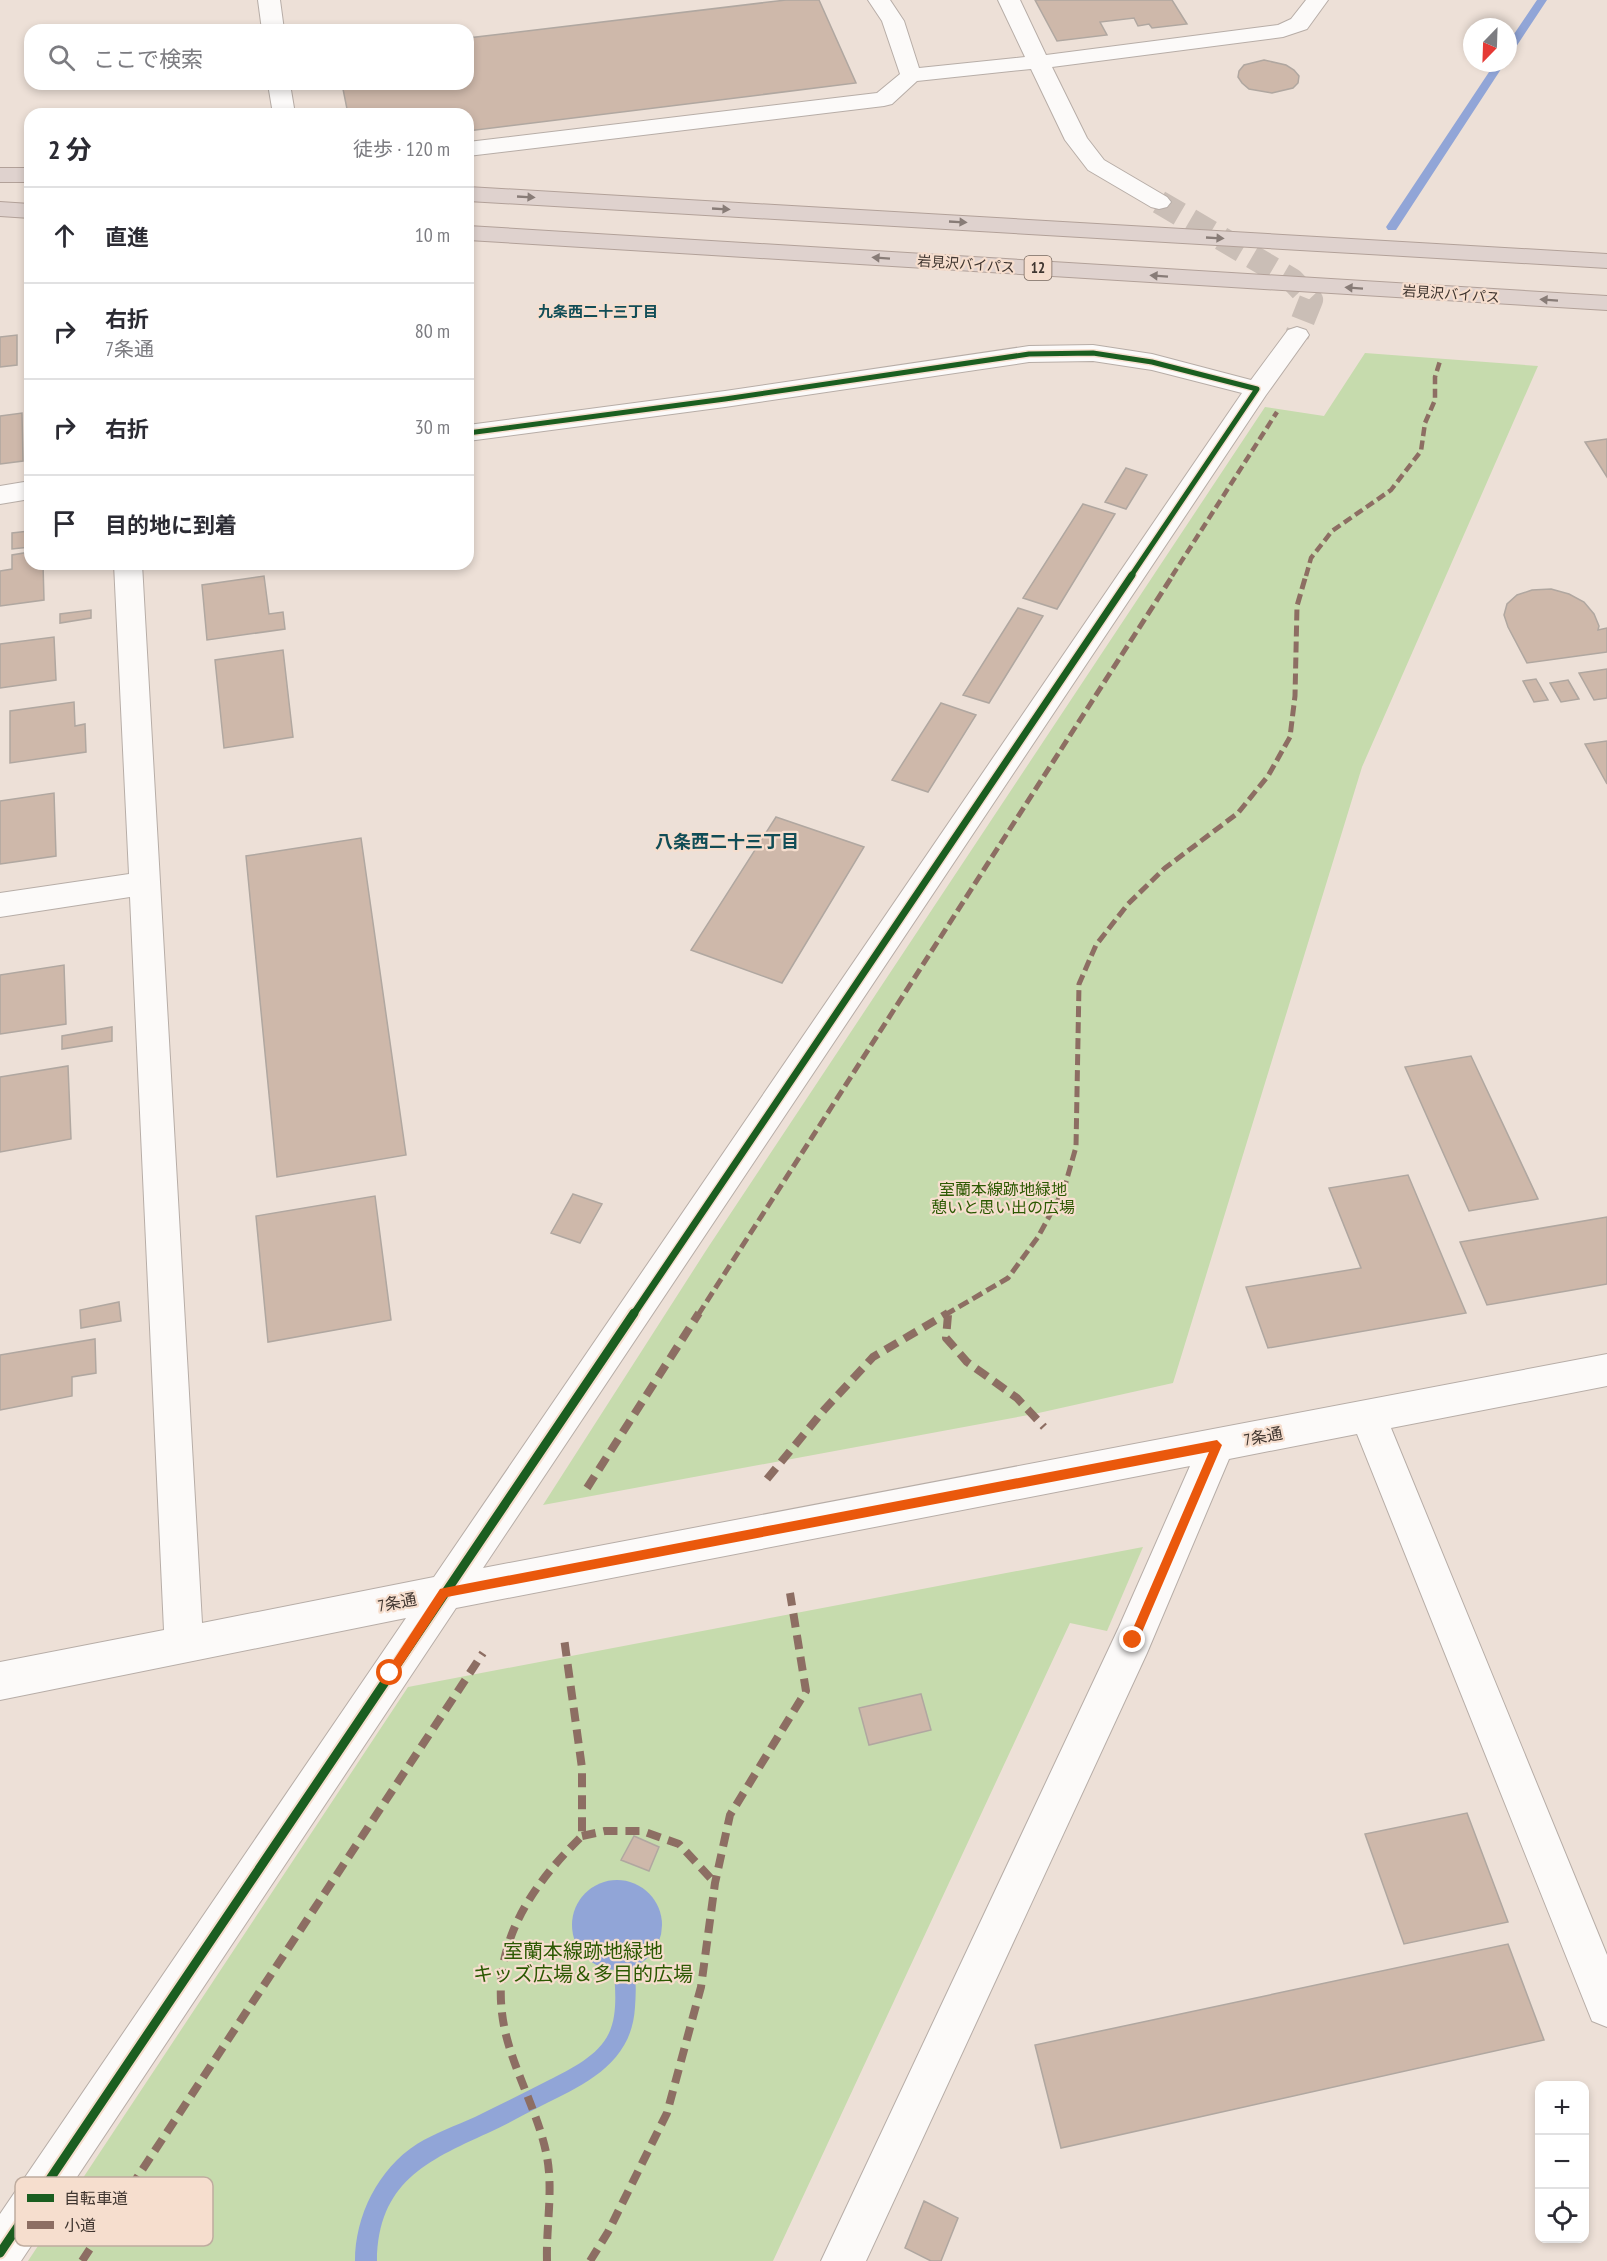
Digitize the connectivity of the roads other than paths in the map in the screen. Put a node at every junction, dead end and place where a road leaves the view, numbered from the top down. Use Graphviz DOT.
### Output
graph roads {
  1 [pos="274,0"];
  2 [pos="879,0"];
  3 [pos="1009,0"];
  4 [pos="1317,0"];
  5 [pos="273,24"];
  6 [pos="1039,62"];
  7 [pos="911,75"];
  8 [pos="280,90"];
  9 [pos="283,108"];
  10 [pos="474,148"];
  11 [pos="0,175"];
  12 [pos="24,175"];
  13 [pos="474,194"];
  14 [pos="1159,202"];
  15 [pos="0,209"];
  16 [pos="24,210"];
  17 [pos="474,233"];
  18 [pos="1607,261"];
  19 [pos="1607,303"];
  20 [pos="1297,335"];
  21 [pos="1257,389"];
  22 [pos="474,432"];
  23 [pos="24,491"];
  24 [pos="0,495"];
  25 [pos="128,570"];
  26 [pos="146,883"];
  27 [pos="0,905"];
  28 [pos="1607,1370"];
  29 [pos="1368,1416"];
  30 [pos="1217,1445"];
  31 [pos="444,1593"];
  32 [pos="184,1644"];
  33 [pos="0,1681"];
  34 [pos="1607,2006"];
  35 [pos="51,2177"];
  36 [pos="15,2231"];
  37 [pos="0,2253"];
  38 [pos="843,2261"];
  1 -- 5 [label="street"];
  2 -- 7 [label="street"];
  3 -- 6 [label="street"];
  4 -- 6 [label="street"];
  6 -- 7 [label="street"];
  6 -- 14 [label="street"];
  7 -- 10 [label="street"];
  8 -- 9 [label="street"];
  11 -- 12 [label="highway"];
  13 -- 18 [label="highway, one-way"];
  15 -- 16 [label="highway"];
  19 -- 17 [label="highway, 岩見沢バイパス / 12, one-way"];
  20 -- 21 [label="street"];
  21 -- 22 [label="street"];
  21 -- 31 [label="street"];
  23 -- 24 [label="street"];
  25 -- 26 [label="street"];
  26 -- 27 [label="street"];
  26 -- 32 [label="street"];
  28 -- 29 [label="street, 7条通"];
  29 -- 30 [label="street, 7条通"];
  29 -- 34 [label="street"];
  30 -- 31 [label="street, 7条通"];
  30 -- 38 [label="street"];
  31 -- 32 [label="street, 7条通"];
  31 -- 35 [label="street"];
  32 -- 33 [label="street, 7条通"];
  36 -- 37 [label="street"];
}
